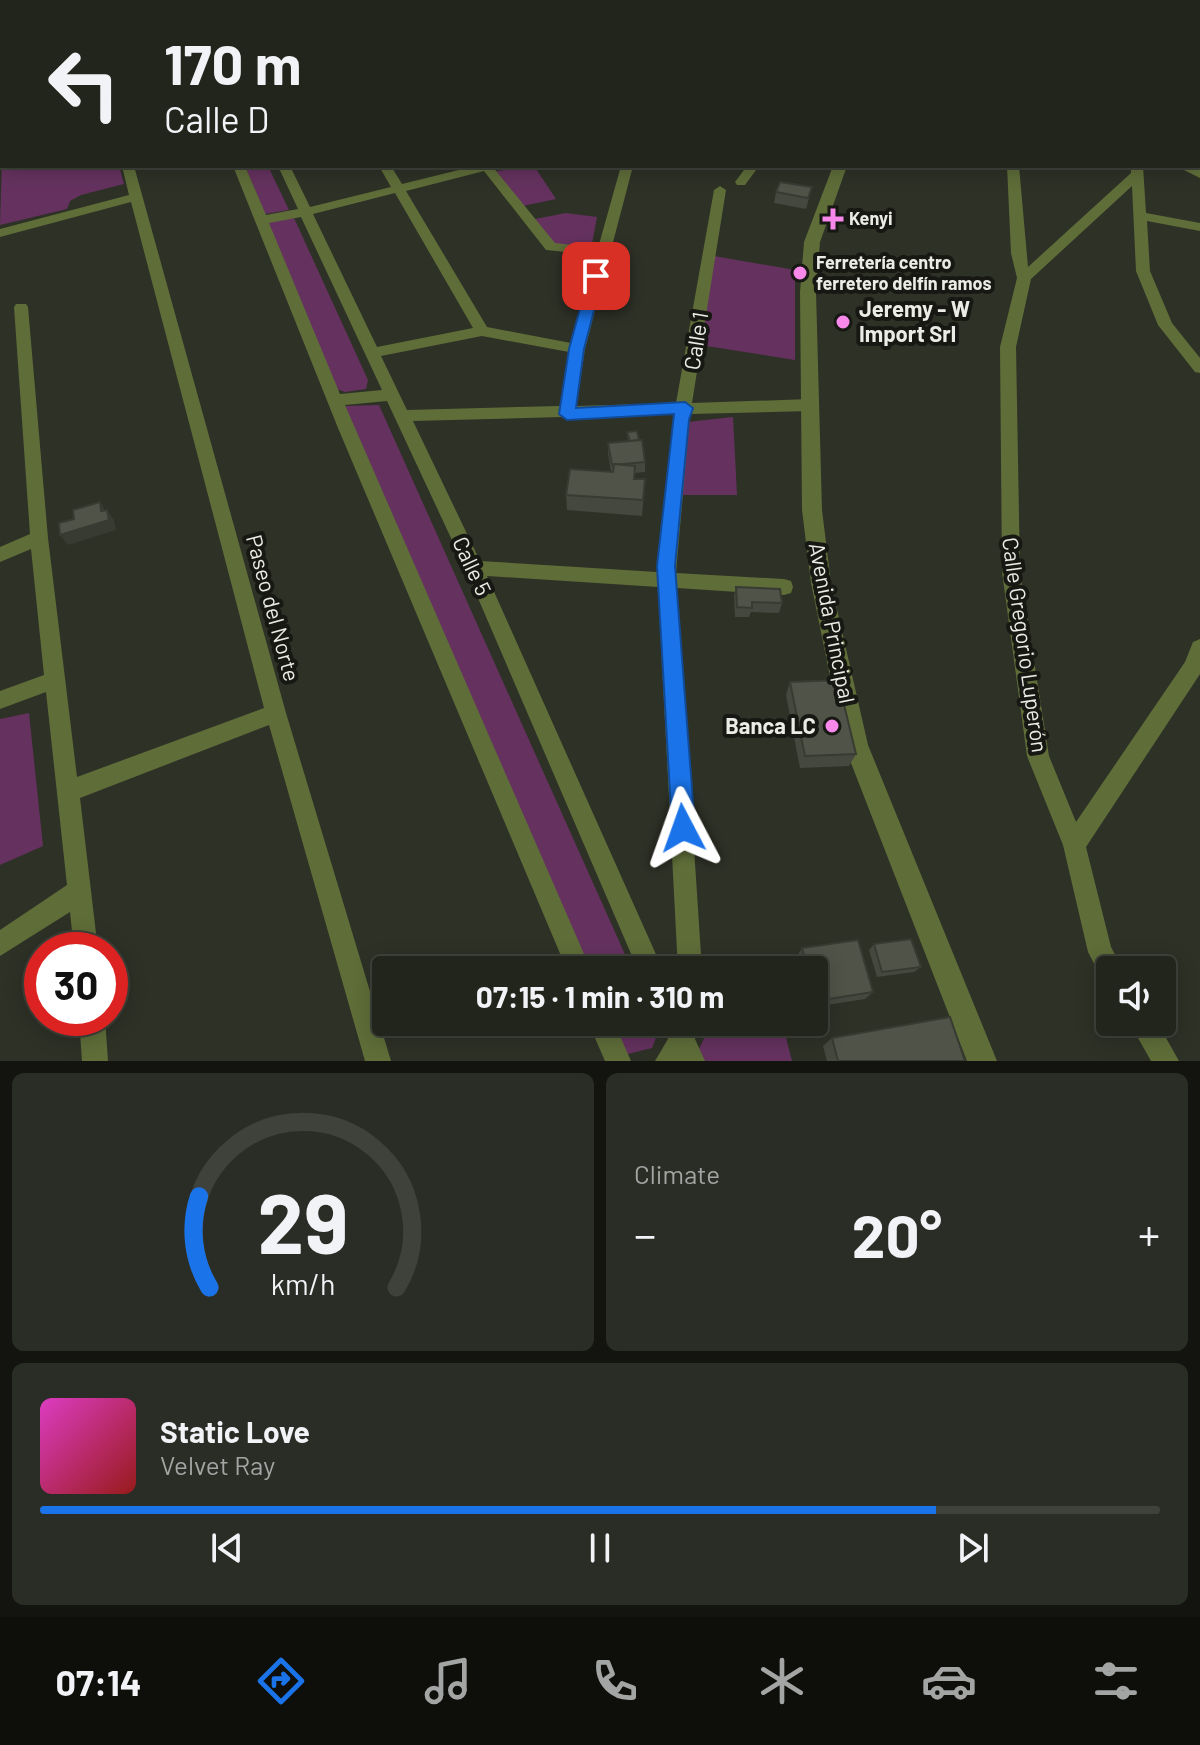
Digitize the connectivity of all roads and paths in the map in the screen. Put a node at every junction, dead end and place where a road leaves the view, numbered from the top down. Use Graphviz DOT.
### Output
graph roads {
  1 [pos="129,168"];
  2 [pos="240,168"];
  3 [pos="285,168"];
  4 [pos="386,168"];
  5 [pos="478,168"];
  6 [pos="488,168"];
  7 [pos="626,168"];
  8 [pos="752,168"];
  9 [pos="839,168"];
  10 [pos="1013,168"];
  11 [pos="1137,170"];
  12 [pos="741,182"];
  13 [pos="398,189"];
  14 [pos="720,190"];
  15 [pos="137,197"];
  16 [pos="305,212"];
  17 [pos="1142,216"];
  18 [pos="261,220"];
  19 [pos="1200,227"];
  20 [pos="0,233"];
  21 [pos="602,252"];
  22 [pos="1024,278"];
  23 [pos="21,307"];
  24 [pos="479,327"];
  25 [pos="577,349"];
  26 [pos="371,353"];
  27 [pos="1200,368"];
  28 [pos="390,395"];
  29 [pos="335,400"];
  30 [pos="810,405"];
  31 [pos="685,408"];
  32 [pos="567,414"];
  33 [pos="401,416"];
  34 [pos="39,538"];
  35 [pos="0,555"];
  36 [pos="474,568"];
  37 [pos="667,578"];
  38 [pos="784,587"];
  39 [pos="1200,648"];
  40 [pos="57,679"];
  41 [pos="0,700"];
  42 [pos="276,713"];
  43 [pos="69,791"];
  44 [pos="1074,845"];
  45 [pos="81,890"];
  46 [pos="84,932"];
  47 [pos="0,944"];
  48 [pos="573,956"];
  49 [pos="645,956"];
  50 [pos="691,956"];
  51 [pos="1102,956"];
  52 [pos="93,1036"];
  53 [pos="607,1036"];
  54 [pos="1151,1036"];
  55 [pos="95,1061"];
  56 [pos="378,1061"];
  57 [pos="618,1061"];
  58 [pos="982,1061"];
  59 [pos="1166,1061"];
  1 -- 15 [label="street, Paseo del Norte"];
  2 -- 18 [label="street"];
  3 -- 16 [label="street, Calle 5"];
  4 -- 13 [label="street"];
  5 -- 13 [label="street"];
  6 -- 21 [label="street"];
  7 -- 21 [label="street"];
  8 -- 12 [label="street"];
  9 -- 30 [label="street, Avenida Principal"];
  10 -- 22 [label="street, Calle Gregorio Luperón"];
  11 -- 17 [label="street"];
  11 -- 22 [label="street"];
  13 -- 16 [label="street"];
  13 -- 24 [label="street"];
  14 -- 31 [label="street, Calle 1"];
  15 -- 20 [label="street"];
  15 -- 42 [label="street, Paseo del Norte"];
  16 -- 18 [label="street"];
  16 -- 26 [label="street, Calle 5"];
  17 -- 19 [label="street"];
  17 -- 27 [label="street"];
  18 -- 29 [label="street"];
  21 -- 25 [label="street"];
  22 -- 44 [label="street, Calle Gregorio Luperón"];
  23 -- 34 [label="street"];
  24 -- 25 [label="street"];
  24 -- 26 [label="street"];
  25 -- 32 [label="street"];
  26 -- 28 [label="street, Calle 5"];
  28 -- 29 [label="street"];
  28 -- 33 [label="street, Calle 5"];
  29 -- 48 [label="street"];
  30 -- 31 [label="street"];
  30 -- 58 [label="street, Avenida Principal"];
  31 -- 32 [label="street"];
  31 -- 37 [label="street, Calle 1"];
  32 -- 33 [label="street"];
  33 -- 36 [label="street, Calle 5"];
  34 -- 35 [label="street"];
  34 -- 40 [label="street"];
  36 -- 37 [label="street"];
  36 -- 49 [label="street, Calle 5"];
  37 -- 38 [label="street"];
  37 -- 50 [label="street, Calle 1"];
  39 -- 44 [label="street"];
  40 -- 41 [label="street"];
  40 -- 43 [label="street"];
  42 -- 43 [label="street"];
  42 -- 56 [label="street, Paseo del Norte"];
  43 -- 45 [label="street"];
  44 -- 51 [label="street, Calle Gregorio Luperón"];
  45 -- 46 [label="street"];
  45 -- 47 [label="street"];
  52 -- 55 [label="street"];
  53 -- 57 [label="street"];
  54 -- 59 [label="street"];
}
